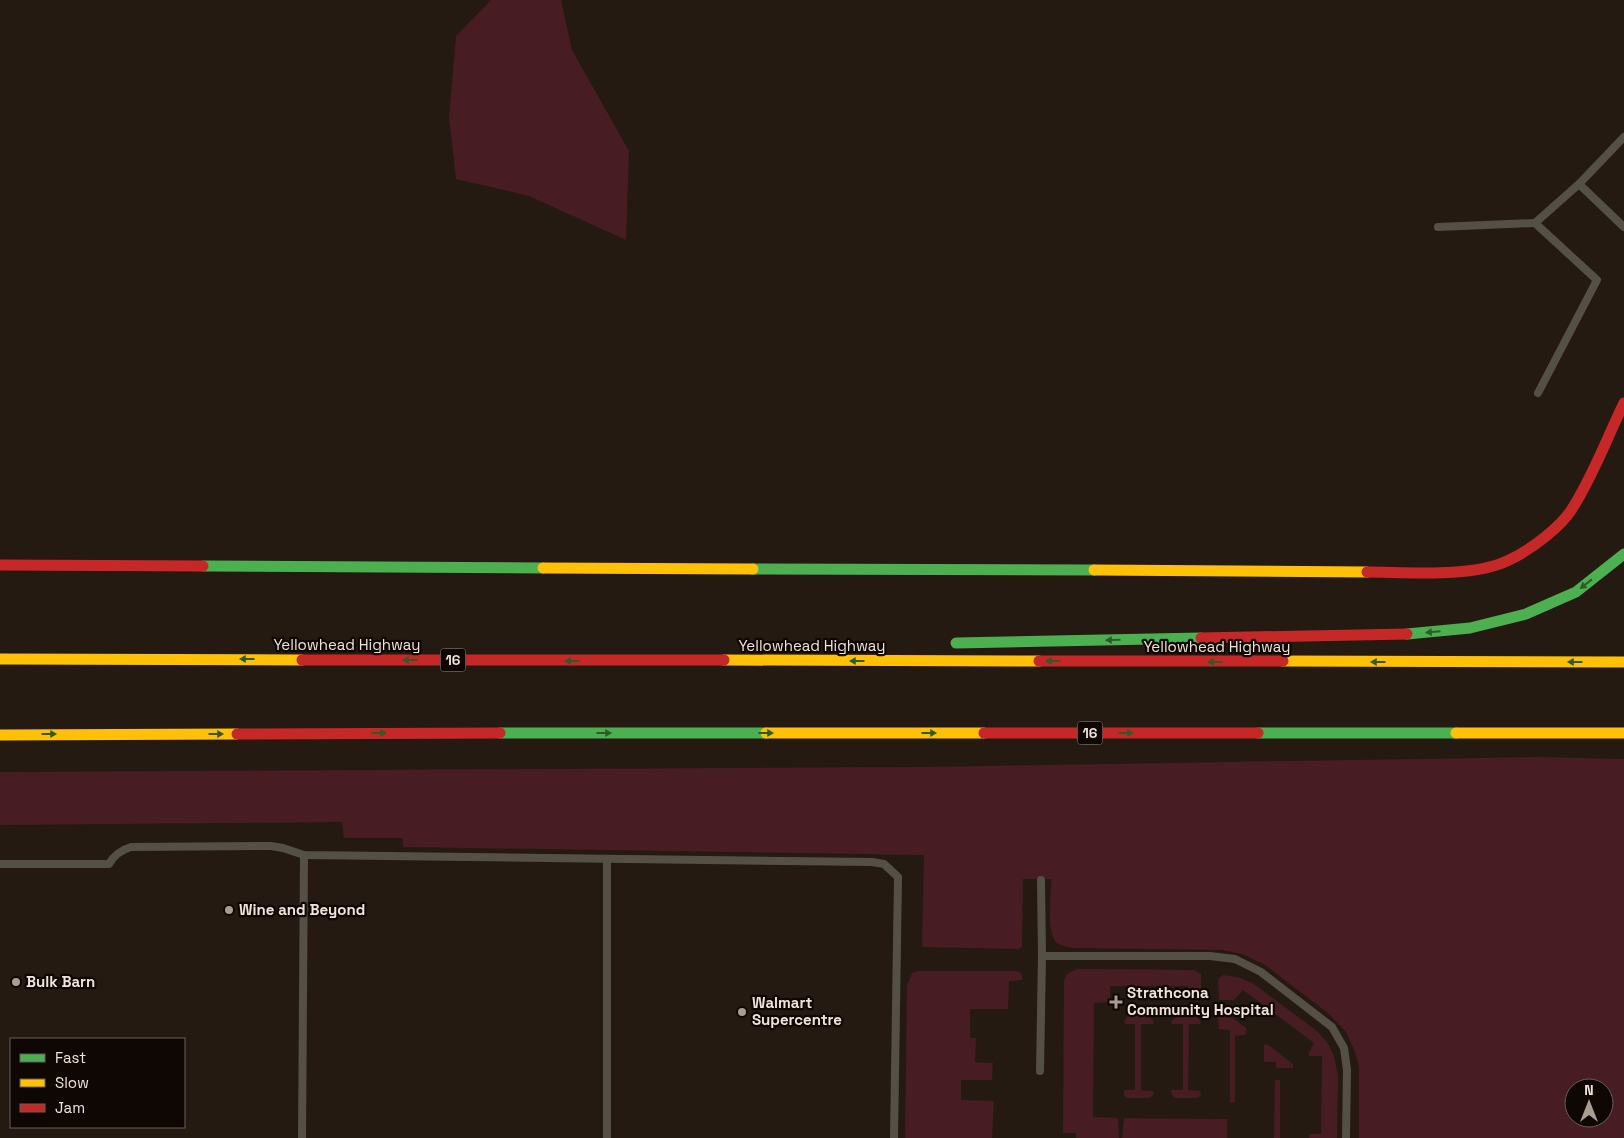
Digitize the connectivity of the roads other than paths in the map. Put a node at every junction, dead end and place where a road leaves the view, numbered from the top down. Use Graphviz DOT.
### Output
graph roads {
  1 [pos="1624,137"];
  2 [pos="1579,184"];
  3 [pos="1535,224"];
  4 [pos="1438,227"];
  5 [pos="1624,228"];
  6 [pos="1538,393"];
  7 [pos="1624,403"];
  8 [pos="1624,554"];
  9 [pos="0,565"];
  10 [pos="948,643"];
  11 [pos="722,649"];
  12 [pos="0,659"];
  13 [pos="598,661"];
  14 [pos="1624,662"];
  15 [pos="1624,733"];
  16 [pos="0,734"];
  17 [pos="304,855"];
  18 [pos="607,860"];
  19 [pos="0,864"];
  20 [pos="1041,880"];
  21 [pos="1042,956"];
  22 [pos="1040,1071"];
  23 [pos="302,1138"];
  24 [pos="607,1138"];
  25 [pos="894,1138"];
  26 [pos="1346,1138"];
  1 -- 2 [label="lane"];
  2 -- 3 [label="lane"];
  2 -- 5 [label="lane"];
  3 -- 4 [label="lane"];
  3 -- 6 [label="lane"];
  7 -- 9 [label="main road"];
  8 -- 10 [label="main road, one-way"];
  11 -- 13 [label="main road"];
  13 -- 12 [label="main road, Yellowhead Highway / 16, one-way"];
  14 -- 13 [label="main road, Yellowhead Highway / 16, one-way"];
  16 -- 15 [label="main road, 16, one-way"];
  17 -- 18 [label="lane"];
  17 -- 19 [label="lane"];
  17 -- 23 [label="lane"];
  18 -- 24 [label="lane"];
  18 -- 25 [label="lane"];
  20 -- 21 [label="lane"];
  21 -- 22 [label="lane"];
  21 -- 26 [label="lane"];
}
